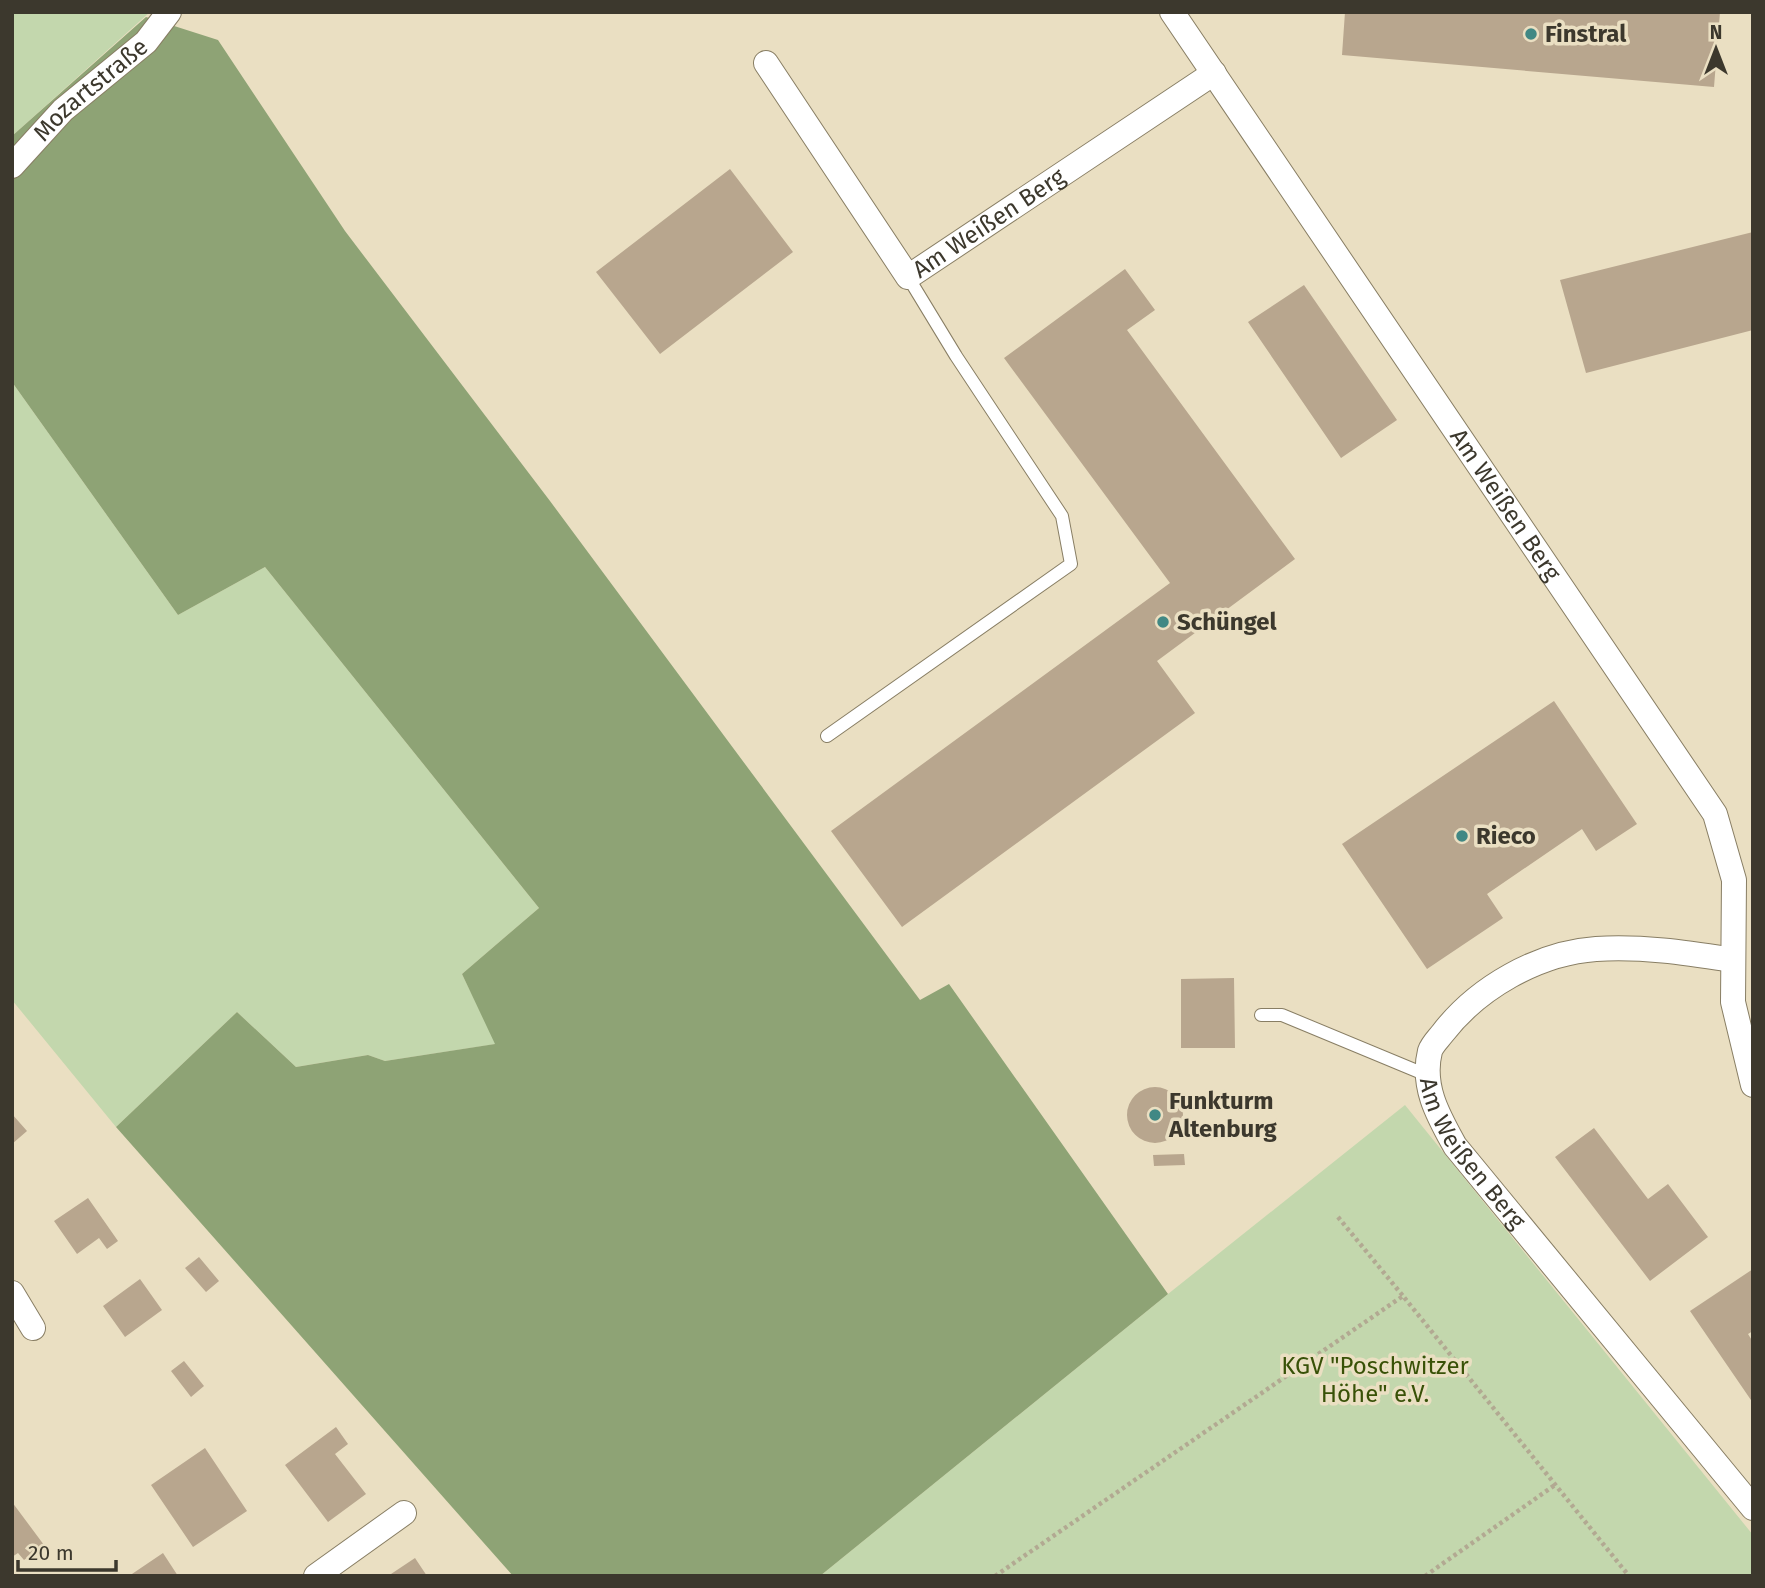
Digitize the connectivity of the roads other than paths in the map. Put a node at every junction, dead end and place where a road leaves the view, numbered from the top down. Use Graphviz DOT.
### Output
graph roads {
  1 [pos="169,12"];
  2 [pos="1172,12"];
  3 [pos="766,63"];
  4 [pos="1214,73"];
  5 [pos="12,166"];
  6 [pos="908,277"];
  7 [pos="827,737"];
  8 [pos="1733,960"];
  9 [pos="1261,1015"];
  10 [pos="1429,1076"];
  11 [pos="1753,1085"];
  12 [pos="12,1293"];
  13 [pos="33,1328"];
  14 [pos="1753,1508"];
  15 [pos="404,1513"];
  16 [pos="316,1576"];
  1 -- 5 [label="street, Mozartstraße"];
  2 -- 4 [label="street, Am Weißen Berg"];
  3 -- 6 [label="street, Am Weißen Berg"];
  4 -- 6 [label="street, Am Weißen Berg"];
  4 -- 8 [label="street, Am Weißen Berg"];
  6 -- 7 [label="lane"];
  8 -- 10 [label="street, Am Weißen Berg"];
  8 -- 11 [label="street, Am Weißen Berg"];
  9 -- 10 [label="lane"];
  10 -- 14 [label="street, Am Weißen Berg"];
  12 -- 13 [label="street"];
  15 -- 16 [label="street"];
}
